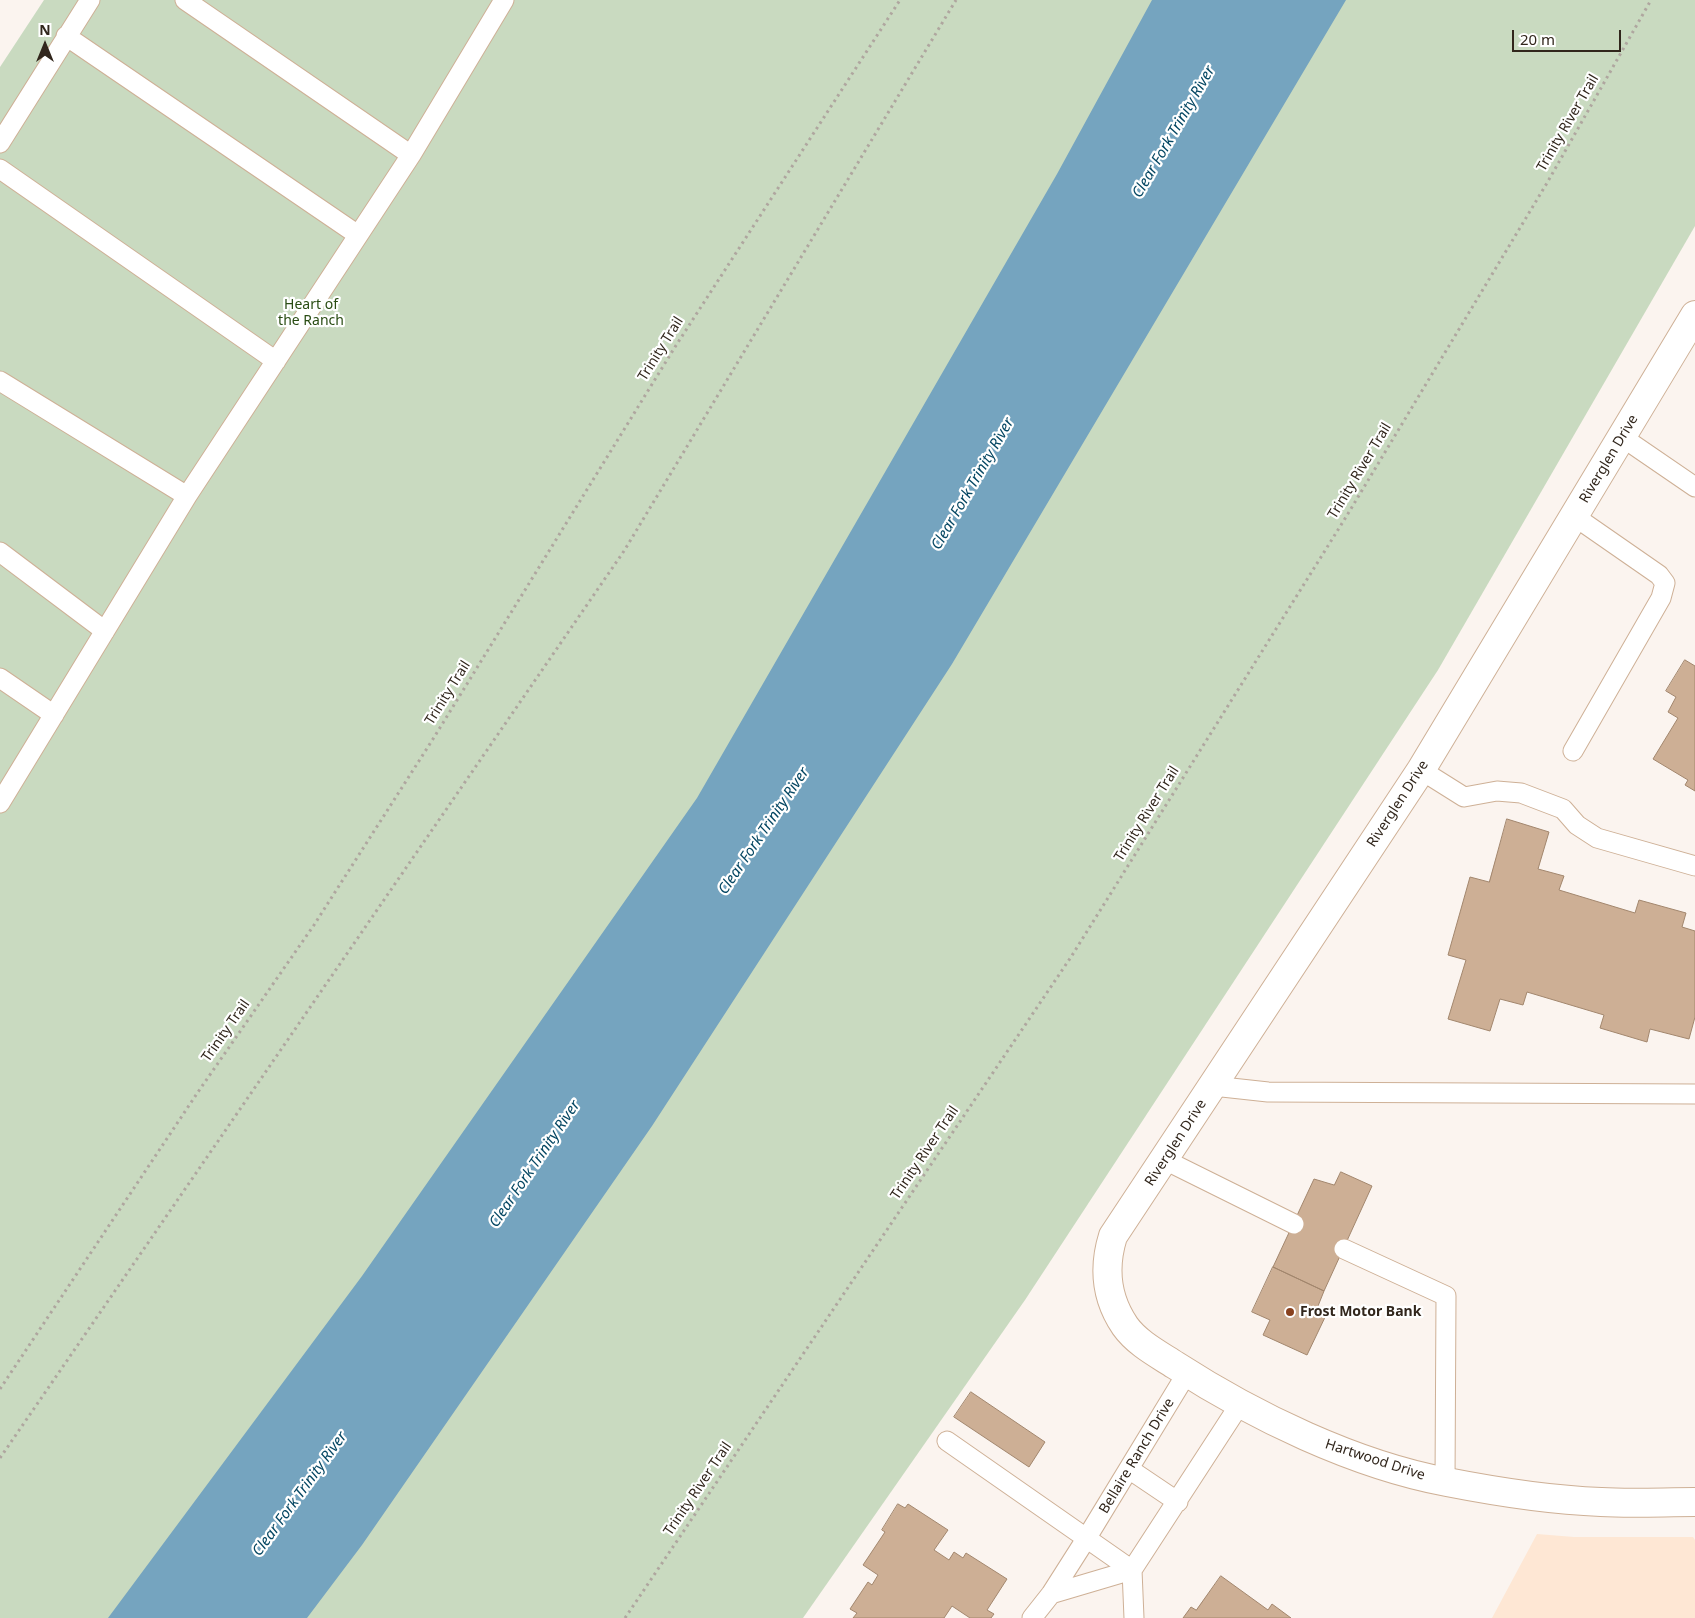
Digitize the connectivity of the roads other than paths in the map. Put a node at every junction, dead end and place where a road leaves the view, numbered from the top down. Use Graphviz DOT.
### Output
graph roads {
  1 [pos="90,0"];
  2 [pos="185,0"];
  3 [pos="504,0"];
  4 [pos="66,36"];
  5 [pos="0,143"];
  6 [pos="411,155"];
  7 [pos="0,169"];
  8 [pos="358,235"];
  9 [pos="1695,315"];
  10 [pos="276,361"];
  11 [pos="0,381"];
  12 [pos="1622,437"];
  13 [pos="1695,487"];
  14 [pos="187,496"];
  15 [pos="1574,516"];
  16 [pos="0,552"];
  17 [pos="105,631"];
  18 [pos="0,678"];
  19 [pos="54,715"];
  20 [pos="1573,751"];
  21 [pos="1421,770"];
  22 [pos="2,795"];
  23 [pos="1695,866"];
  24 [pos="1213,1086"];
  25 [pos="1695,1094"];
  26 [pos="1165,1160"];
  27 [pos="1294,1224"];
  28 [pos="1344,1249"];
  29 [pos="1109,1290"];
  30 [pos="1187,1373"];
  31 [pos="1240,1404"];
  32 [pos="946,1441"];
  33 [pos="1129,1469"];
  34 [pos="1445,1482"];
  35 [pos="1178,1502"];
  36 [pos="1695,1502"];
  37 [pos="1086,1539"];
  38 [pos="1132,1570"];
  39 [pos="1051,1594"];
  40 [pos="1032,1618"];
  41 [pos="1134,1618"];
  1 -- 4 [label="lane"];
  2 -- 6 [label="lane"];
  3 -- 6 [label="lane"];
  4 -- 5 [label="lane"];
  4 -- 8 [label="lane"];
  6 -- 8 [label="lane"];
  7 -- 10 [label="lane"];
  8 -- 10 [label="lane"];
  9 -- 12 [label="street, Riverglen Drive"];
  10 -- 14 [label="lane"];
  11 -- 14 [label="lane"];
  12 -- 13 [label="lane"];
  12 -- 15 [label="street, Riverglen Drive"];
  14 -- 17 [label="lane"];
  15 -- 20 [label="lane"];
  15 -- 21 [label="street, Riverglen Drive"];
  16 -- 17 [label="lane"];
  17 -- 19 [label="lane"];
  18 -- 19 [label="lane"];
  19 -- 22 [label="lane"];
  21 -- 23 [label="lane"];
  21 -- 24 [label="street, Riverglen Drive"];
  24 -- 25 [label="lane"];
  24 -- 26 [label="street, Riverglen Drive"];
  26 -- 27 [label="lane"];
  26 -- 29 [label="street, Riverglen Drive"];
  28 -- 34 [label="lane"];
  29 -- 30 [label="street, Hartwood Drive"];
  30 -- 31 [label="street, Hartwood Drive"];
  30 -- 33 [label="lane, Bellaire Ranch Drive"];
  31 -- 34 [label="street, Hartwood Drive"];
  31 -- 35 [label="lane"];
  32 -- 37 [label="lane"];
  33 -- 35 [label="lane"];
  33 -- 37 [label="lane, Bellaire Ranch Drive"];
  34 -- 36 [label="street, Hartwood Drive"];
  35 -- 38 [label="lane"];
  37 -- 38 [label="lane"];
  37 -- 39 [label="lane, Bellaire Ranch Drive"];
  38 -- 39 [label="lane"];
  38 -- 41 [label="lane"];
  39 -- 40 [label="lane, Bellaire Ranch Drive"];
}
